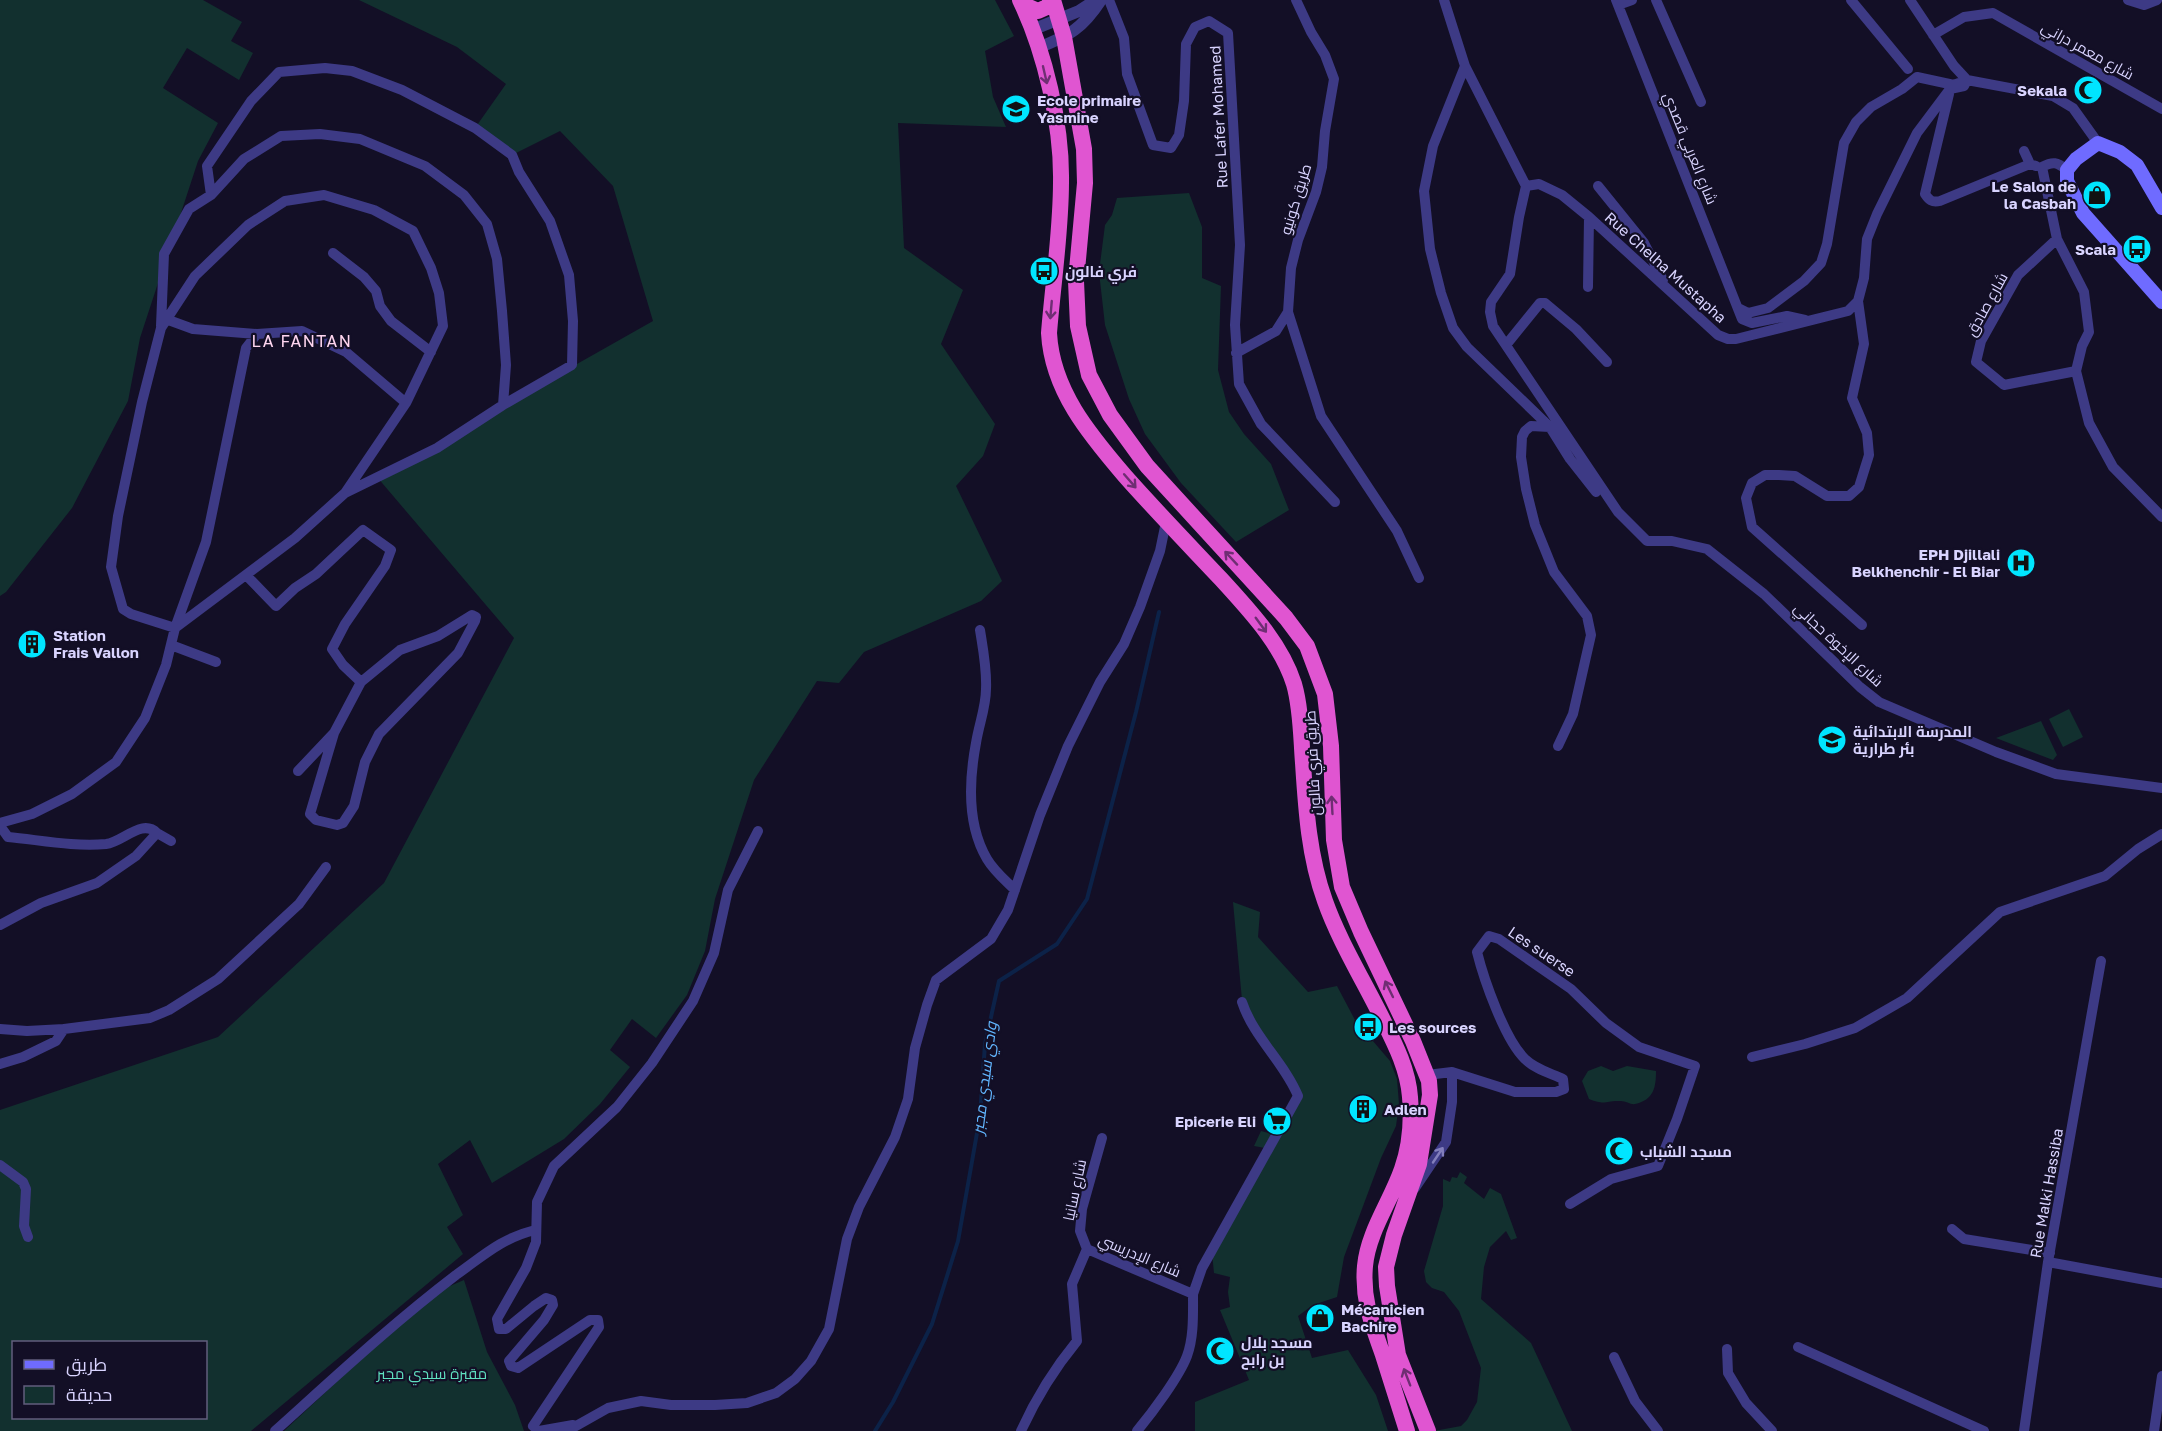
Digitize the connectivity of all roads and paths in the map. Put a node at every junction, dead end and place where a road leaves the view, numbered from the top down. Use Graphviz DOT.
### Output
graph roads {
  1 [pos="1052,0"];
  2 [pos="1096,0"];
  3 [pos="1101,0"];
  4 [pos="1109,0"];
  5 [pos="1296,0"];
  6 [pos="1444,0"];
  7 [pos="1632,0"];
  8 [pos="1656,0"];
  9 [pos="1851,0"];
  10 [pos="1910,0"];
  11 [pos="2128,0"];
  12 [pos="2157,0"];
  13 [pos="1616,1"];
  14 [pos="1021,2"];
  15 [pos="1060,18"];
  16 [pos="1032,30"];
  17 [pos="1933,35"];
  18 [pos="1064,37"];
  19 [pos="1038,48"];
  20 [pos="1465,66"];
  21 [pos="1908,69"];
  22 [pos="1967,80"];
  23 [pos="1950,89"];
  24 [pos="1701,102"];
  25 [pos="2162,109"];
  26 [pos="2098,143"];
  27 [pos="2024,151"];
  28 [pos="2030,164"];
  29 [pos="2042,168"];
  30 [pos="2067,170"];
  31 [pos="1526,186"];
  32 [pos="1598,186"];
  33 [pos="211,195"];
  34 [pos="2162,208"];
  35 [pos="1589,217"];
  36 [pos="2057,239"];
  37 [pos="333,253"];
  38 [pos="1665,286"];
  39 [pos="1587,287"];
  40 [pos="1858,301"];
  41 [pos="2162,302"];
  42 [pos="1738,308"];
  43 [pos="1288,312"];
  44 [pos="1806,321"];
  45 [pos="163,322"];
  46 [pos="257,334"];
  47 [pos="1506,345"];
  48 [pos="431,352"];
  49 [pos="1236,352"];
  50 [pos="1607,362"];
  51 [pos="2076,371"];
  52 [pos="406,403"];
  53 [pos="503,405"];
  54 [pos="1550,427"];
  55 [pos="345,493"];
  56 [pos="1335,502"];
  57 [pos="1618,512"];
  58 [pos="2162,517"];
  59 [pos="1166,522"];
  60 [pos="246,575"];
  61 [pos="1419,578"];
  62 [pos="1862,624"];
  63 [pos="176,628"];
  64 [pos="980,630"];
  65 [pos="171,645"];
  66 [pos="216,662"];
  67 [pos="361,682"];
  68 [pos="334,733"];
  69 [pos="1558,746"];
  70 [pos="298,771"];
  71 [pos="2162,788"];
  72 [pos="0,825"];
  73 [pos="758,831"];
  74 [pos="157,833"];
  75 [pos="2162,834"];
  76 [pos="4,837"];
  77 [pos="171,841"];
  78 [pos="326,867"];
  79 [pos="1015,890"];
  80 [pos="0,925"];
  81 [pos="2101,961"];
  82 [pos="1242,1002"];
  83 [pos="0,1029"];
  84 [pos="64,1029"];
  85 [pos="1752,1058"];
  86 [pos="0,1064"];
  87 [pos="1452,1072"];
  88 [pos="1427,1075"];
  89 [pos="1102,1138"];
  90 [pos="0,1165"];
  91 [pos="1405,1203"];
  92 [pos="1570,1204"];
  93 [pos="1952,1229"];
  94 [pos="535,1230"];
  95 [pos="28,1237"];
  96 [pos="1087,1249"];
  97 [pos="2049,1257"];
  98 [pos="2162,1283"];
  99 [pos="1193,1294"];
  100 [pos="1798,1347"];
  101 [pos="1727,1349"];
  102 [pos="1614,1357"];
  103 [pos="2162,1376"];
  104 [pos="579,1424"];
  105 [pos="275,1431"];
  106 [pos="567,1431"];
  107 [pos="1021,1431"];
  108 [pos="1137,1431"];
  109 [pos="1407,1431"];
  110 [pos="1428,1431"];
  111 [pos="1658,1431"];
  112 [pos="1772,1431"];
  113 [pos="1984,1431"];
  114 [pos="2024,1431"];
  115 [pos="2154,1431"];
  1 -- 14 [label="highway"];
  1 -- 15 [label="highway, طريق فري فالون"];
  2 -- 15 [label="street"];
  3 -- 18 [label="street"];
  4 -- 49 [label="street, Rue Lafer Mohamed"];
  5 -- 43 [label="street, طريق كونيو"];
  6 -- 20 [label="street"];
  7 -- 13 [label="street"];
  8 -- 24 [label="street"];
  9 -- 21 [label="street"];
  10 -- 17 [label="street"];
  11 -- 12 [label="street"];
  13 -- 42 [label="street, شارع العربي قصدي"];
  14 -- 16 [label="highway"];
  15 -- 16 [label="street"];
  15 -- 18 [label="highway, طريق فري فالون"];
  16 -- 19 [label="highway"];
  17 -- 22 [label="street"];
  17 -- 25 [label="street, شارع معمر دراني"];
  18 -- 19 [label="street"];
  88 -- 18 [label="highway, طريق فري فالون, one-way"];
  19 -- 59 [label="highway, one-way"];
  20 -- 31 [label="street"];
  20 -- 54 [label="street"];
  22 -- 23 [label="street"];
  22 -- 26 [label="street"];
  22 -- 42 [label="street"];
  23 -- 28 [label="street"];
  23 -- 40 [label="street"];
  26 -- 30 [label="main road"];
  26 -- 34 [label="main road"];
  27 -- 28 [label="street"];
  28 -- 29 [label="street"];
  29 -- 30 [label="street"];
  29 -- 36 [label="street"];
  30 -- 41 [label="main road"];
  31 -- 35 [label="street, Rue Chelha Mustapha"];
  31 -- 47 [label="street"];
  32 -- 38 [label="street"];
  33 -- 45 [label="street"];
  33 -- 53 [label="street"];
  33 -- 53 [label="street"];
  35 -- 38 [label="street, Rue Chelha Mustapha"];
  35 -- 39 [label="street"];
  36 -- 51 [label="street"];
  36 -- 51 [label="street, شارع صادق"];
  37 -- 48 [label="street"];
  38 -- 44 [label="street, Rue Chelha Mustapha"];
  40 -- 44 [label="street, Rue Chelha Mustapha"];
  40 -- 62 [label="street"];
  42 -- 44 [label="street"];
  43 -- 49 [label="street"];
  43 -- 61 [label="street"];
  45 -- 46 [label="street"];
  45 -- 48 [label="street"];
  45 -- 63 [label="street"];
  46 -- 52 [label="street"];
  46 -- 63 [label="street"];
  47 -- 50 [label="street"];
  47 -- 57 [label="street"];
  48 -- 52 [label="street"];
  49 -- 56 [label="street"];
  51 -- 58 [label="street"];
  52 -- 55 [label="street"];
  53 -- 55 [label="street"];
  54 -- 57 [label="street"];
  54 -- 69 [label="street"];
  55 -- 60 [label="street"];
  57 -- 71 [label="street, شارع الإخوة حجاني"];
  59 -- 79 [label="street"];
  59 -- 109 [label="highway, one-way"];
  60 -- 63 [label="street"];
  60 -- 67 [label="street"];
  63 -- 65 [label="street"];
  64 -- 79 [label="street"];
  65 -- 66 [label="street"];
  65 -- 72 [label="street"];
  67 -- 68 [label="street"];
  67 -- 68 [label="street"];
  68 -- 70 [label="street"];
  72 -- 76 [label="street"];
  73 -- 94 [label="street"];
  74 -- 76 [label="street"];
  74 -- 77 [label="street"];
  74 -- 80 [label="street"];
  75 -- 85 [label="street"];
  78 -- 84 [label="street"];
  79 -- 104 [label="street"];
  81 -- 97 [label="street, Rue Malki Hassiba"];
  82 -- 99 [label="street"];
  83 -- 84 [label="street"];
  84 -- 86 [label="street"];
  87 -- 88 [label="street, Les suerse"];
  91 -- 87 [label="street, one-way"];
  87 -- 92 [label="street, Les suerse"];
  88 -- 91 [label="highway, طريق فري فالون"];
  89 -- 96 [label="street, شارع سانيا"];
  90 -- 95 [label="street"];
  110 -- 91 [label="highway, طريق فري فالون, one-way"];
  93 -- 97 [label="street"];
  94 -- 104 [label="street"];
  94 -- 105 [label="street"];
  96 -- 99 [label="street, شارع الإدريسي"];
  96 -- 107 [label="street, شارع الإدريسي"];
  97 -- 98 [label="street"];
  97 -- 114 [label="street, Rue Malki Hassiba"];
  99 -- 108 [label="street, شارع الإدريسي"];
  100 -- 113 [label="street"];
  101 -- 112 [label="street"];
  102 -- 111 [label="street"];
  103 -- 115 [label="street"];
  104 -- 106 [label="street"];
}
